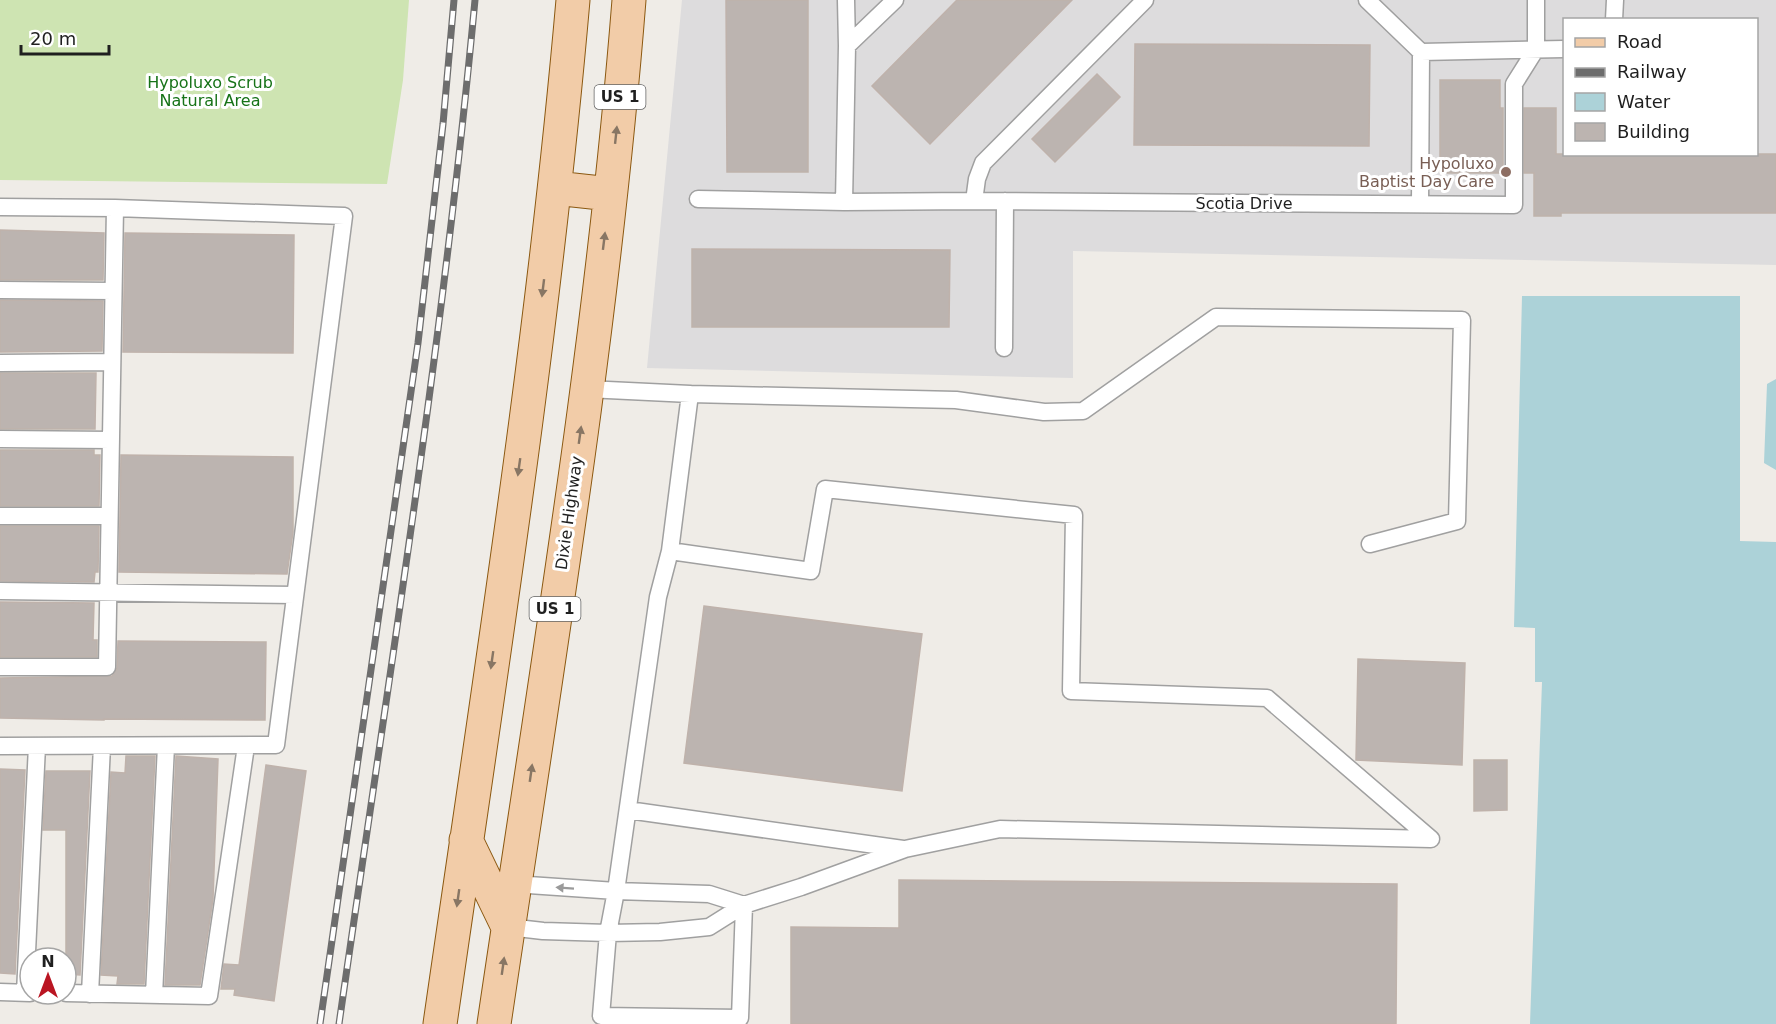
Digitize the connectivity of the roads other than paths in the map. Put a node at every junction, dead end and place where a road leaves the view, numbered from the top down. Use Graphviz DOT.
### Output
graph roads {
  1 [pos="573,0"];
  2 [pos="629,0"];
  3 [pos="846,0"];
  4 [pos="895,0"];
  5 [pos="1145,0"];
  6 [pos="1367,0"];
  7 [pos="1536,0"];
  8 [pos="1615,0"];
  9 [pos="1614,18"];
  10 [pos="847,46"];
  11 [pos="1536,49"];
  12 [pos="1563,49"];
  13 [pos="1421,52"];
  14 [pos="555,188"];
  15 [pos="610,194"];
  16 [pos="699,200"];
  17 [pos="974,201"];
  18 [pos="1005,201"];
  19 [pos="844,202"];
  20 [pos="1420,204"];
  21 [pos="0,207"];
  22 [pos="115,208"];
  23 [pos="0,290"];
  24 [pos="113,291"];
  25 [pos="1004,348"];
  26 [pos="0,363"];
  27 [pos="112,363"];
  28 [pos="587,389"];
  29 [pos="690,394"];
  30 [pos="0,439"];
  31 [pos="111,440"];
  32 [pos="0,516"];
  33 [pos="109,516"];
  34 [pos="1370,544"];
  35 [pos="670,551"];
  36 [pos="0,591"];
  37 [pos="108,592"];
  38 [pos="295,595"];
  39 [pos="0,667"];
  40 [pos="0,746"];
  41 [pos="37,746"];
  42 [pos="102,746"];
  43 [pos="166,746"];
  44 [pos="246,746"];
  45 [pos="628,810"];
  46 [pos="466,840"];
  47 [pos="905,849"];
  48 [pos="514,884"];
  49 [pos="616,891"];
  50 [pos="744,904"];
  51 [pos="508,927"];
  52 [pos="608,933"];
  53 [pos="30,946"];
  54 [pos="0,992"];
  55 [pos="18,993"];
  56 [pos="78,994"];
  57 [pos="90,994"];
  58 [pos="154,995"];
  59 [pos="440,1024"];
  60 [pos="494,1024"];
  1 -- 14 [label="main road"];
  15 -- 2 [label="main road, Dixie Highway / US 1, one-way"];
  3 -- 10 [label="lane"];
  4 -- 10 [label="lane"];
  5 -- 17 [label="lane"];
  6 -- 13 [label="lane"];
  7 -- 11 [label="lane"];
  8 -- 9 [label="lane"];
  10 -- 19 [label="lane"];
  11 -- 12 [label="lane"];
  11 -- 13 [label="lane"];
  11 -- 20 [label="lane, Scotia Drive"];
  13 -- 20 [label="lane"];
  14 -- 15 [label="main road"];
  14 -- 46 [label="main road, one-way"];
  28 -- 15 [label="main road, Dixie Highway / US 1, one-way"];
  16 -- 19 [label="lane, Scotia Drive"];
  17 -- 18 [label="lane, Scotia Drive"];
  17 -- 19 [label="lane, Scotia Drive"];
  18 -- 20 [label="lane, Scotia Drive"];
  18 -- 25 [label="lane"];
  21 -- 22 [label="lane"];
  22 -- 24 [label="lane"];
  22 -- 38 [label="lane"];
  23 -- 24 [label="lane"];
  24 -- 27 [label="lane"];
  26 -- 27 [label="lane"];
  27 -- 31 [label="lane"];
  28 -- 29 [label="lane"];
  48 -- 28 [label="main road, Dixie Highway / US 1, one-way"];
  29 -- 34 [label="lane"];
  29 -- 35 [label="lane"];
  30 -- 31 [label="lane"];
  31 -- 33 [label="lane"];
  32 -- 33 [label="lane"];
  33 -- 37 [label="lane"];
  35 -- 45 [label="lane"];
  35 -- 47 [label="lane"];
  36 -- 37 [label="lane"];
  37 -- 38 [label="lane"];
  37 -- 39 [label="lane"];
  38 -- 44 [label="lane"];
  40 -- 41 [label="lane"];
  41 -- 42 [label="lane"];
  41 -- 53 [label="lane"];
  42 -- 43 [label="lane"];
  42 -- 57 [label="lane"];
  43 -- 44 [label="lane"];
  43 -- 58 [label="lane"];
  44 -- 58 [label="lane"];
  45 -- 47 [label="lane"];
  45 -- 49 [label="lane"];
  46 -- 51 [label="main road"];
  46 -- 59 [label="main road, one-way"];
  47 -- 50 [label="lane"];
  49 -- 48 [label="lane, one-way"];
  48 -- 51 [label="main road, Dixie Highway / US 1"];
  49 -- 50 [label="lane"];
  49 -- 52 [label="lane"];
  50 -- 52 [label="lane"];
  50 -- 52 [label="lane"];
  51 -- 52 [label="lane"];
  60 -- 51 [label="main road, Dixie Highway / US 1, one-way"];
  54 -- 55 [label="lane"];
  56 -- 57 [label="lane"];
  57 -- 58 [label="lane"];
}
